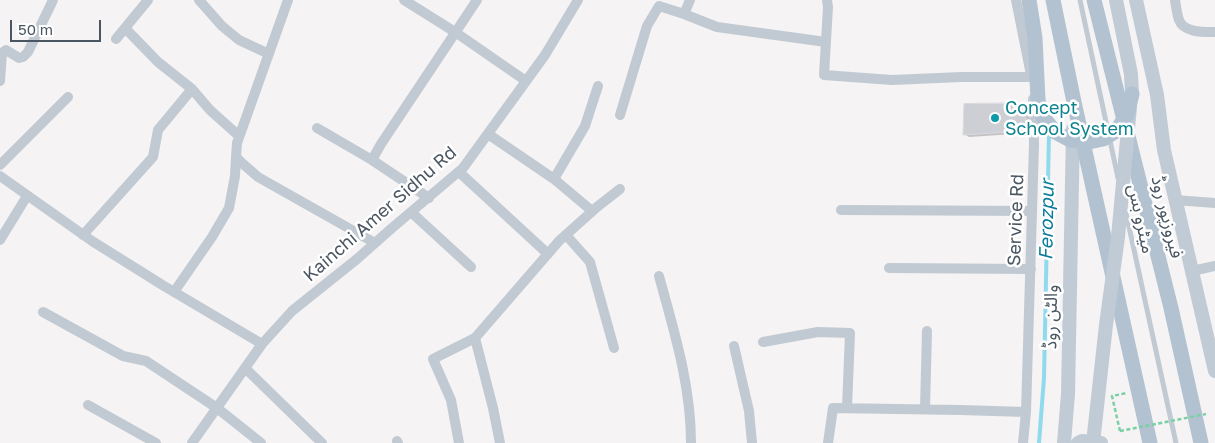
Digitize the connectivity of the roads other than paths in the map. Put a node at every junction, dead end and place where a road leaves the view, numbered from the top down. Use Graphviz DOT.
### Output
graph roads {
  1 [pos="53,0"];
  2 [pos="148,0"];
  3 [pos="199,0"];
  4 [pos="288,0"];
  5 [pos="404,0"];
  6 [pos="477,0"];
  7 [pos="690,0"];
  8 [pos="827,0"];
  9 [pos="1016,0"];
  10 [pos="1029,0"];
  11 [pos="1053,0"];
  12 [pos="1080,0"];
  13 [pos="1094,0"];
  14 [pos="1116,0"];
  15 [pos="1136,0"];
  16 [pos="1175,0"];
  17 [pos="575,1"];
  18 [pos="684,14"];
  19 [pos="125,28"];
  20 [pos="455,32"];
  21 [pos="1215,32"];
  22 [pos="116,39"];
  23 [pos="826,42"];
  24 [pos="269,54"];
  25 [pos="1032,78"];
  26 [pos="0,81"];
  27 [pos="526,81"];
  28 [pos="598,86"];
  29 [pos="192,89"];
  30 [pos="1132,94"];
  31 [pos="68,97"];
  32 [pos="1074,102"];
  33 [pos="620,115"];
  34 [pos="317,128"];
  35 [pos="488,134"];
  36 [pos="240,136"];
  37 [pos="236,157"];
  38 [pos="372,160"];
  39 [pos="0,166"];
  40 [pos="459,172"];
  41 [pos="0,176"];
  42 [pos="554,179"];
  43 [pos="620,189"];
  44 [pos="27,196"];
  45 [pos="429,198"];
  46 [pos="1175,200"];
  47 [pos="1215,203"];
  48 [pos="841,210"];
  49 [pos="592,211"];
  50 [pos="1032,211"];
  51 [pos="411,212"];
  52 [pos="83,235"];
  53 [pos="566,235"];
  54 [pos="0,240"];
  55 [pos="375,243"];
  56 [pos="548,254"];
  57 [pos="1215,266"];
  58 [pos="471,267"];
  59 [pos="889,268"];
  60 [pos="1031,269"];
  61 [pos="1192,272"];
  62 [pos="659,276"];
  63 [pos="174,292"];
  64 [pos="43,312"];
  65 [pos="927,331"];
  66 [pos="475,338"];
  67 [pos="763,342"];
  68 [pos="262,344"];
  69 [pos="734,346"];
  70 [pos="614,348"];
  71 [pos="245,368"];
  72 [pos="1215,372"];
  73 [pos="88,405"];
  74 [pos="217,408"];
  75 [pos="847,408"];
  76 [pos="925,409"];
  77 [pos="1026,412"];
  78 [pos="156,443"];
  79 [pos="192,443"];
  80 [pos="261,443"];
  81 [pos="322,443"];
  82 [pos="459,443"];
  83 [pos="500,443"];
  84 [pos="691,443"];
  85 [pos="752,443"];
  86 [pos="828,443"];
  87 [pos="1023,443"];
  88 [pos="1064,443"];
  89 [pos="1078,443"];
  90 [pos="1093,443"];
  91 [pos="1101,443"];
  92 [pos="1150,443"];
  93 [pos="1176,443"];
  94 [pos="1201,443"];
  1 -- 26 [label="street"];
  2 -- 19 [label="street"];
  3 -- 24 [label="street"];
  4 -- 24 [label="street"];
  5 -- 20 [label="street"];
  6 -- 20 [label="street"];
  7 -- 18 [label="street"];
  8 -- 23 [label="street"];
  9 -- 25 [label="street, Service Rd"];
  10 -- 30 [label="main road, bridge"];
  11 -- 32 [label="main road"];
  12 -- 93 [label="lane, میٹرو بس"];
  13 -- 94 [label="main road, فیروزپور روڈ"];
  14 -- 30 [label="main road"];
  15 -- 46 [label="main road"];
  16 -- 21 [label="street"];
  17 -- 27 [label="street, Kainchi Amer Sidhu Rd"];
  18 -- 23 [label="street"];
  18 -- 33 [label="street"];
  19 -- 22 [label="street"];
  19 -- 29 [label="street"];
  20 -- 27 [label="street"];
  20 -- 38 [label="street"];
  23 -- 25 [label="street"];
  24 -- 36 [label="street"];
  25 -- 50 [label="street, Service Rd"];
  27 -- 35 [label="street, Kainchi Amer Sidhu Rd"];
  28 -- 42 [label="street"];
  29 -- 36 [label="street"];
  29 -- 52 [label="street"];
  30 -- 90 [label="main road, bridge"];
  31 -- 39 [label="street"];
  32 -- 88 [label="main road, والٹن روڈ"];
  32 -- 92 [label="main road"];
  34 -- 38 [label="street"];
  35 -- 40 [label="street, Kainchi Amer Sidhu Rd"];
  35 -- 42 [label="street"];
  36 -- 37 [label="street"];
  37 -- 55 [label="street"];
  37 -- 63 [label="street"];
  38 -- 45 [label="street"];
  40 -- 45 [label="street, Kainchi Amer Sidhu Rd"];
  40 -- 56 [label="street"];
  41 -- 44 [label="street"];
  42 -- 49 [label="street"];
  43 -- 49 [label="street"];
  44 -- 52 [label="street"];
  44 -- 54 [label="street"];
  45 -- 51 [label="street, Kainchi Amer Sidhu Rd"];
  46 -- 47 [label="street"];
  46 -- 61 [label="main road"];
  48 -- 50 [label="street"];
  49 -- 53 [label="street"];
  50 -- 60 [label="street, Service Rd"];
  51 -- 55 [label="street, Kainchi Amer Sidhu Rd"];
  51 -- 58 [label="street"];
  52 -- 63 [label="street"];
  53 -- 56 [label="street"];
  53 -- 70 [label="street"];
  55 -- 68 [label="street, Kainchi Amer Sidhu Rd"];
  56 -- 66 [label="street"];
  57 -- 61 [label="street"];
  59 -- 60 [label="street"];
  60 -- 77 [label="street, Service Rd"];
  61 -- 72 [label="main road"];
  62 -- 84 [label="street"];
  63 -- 68 [label="street"];
  64 -- 74 [label="street"];
  65 -- 76 [label="street"];
  66 -- 82 [label="street"];
  66 -- 83 [label="street"];
  67 -- 75 [label="street"];
  68 -- 71 [label="street, Kainchi Amer Sidhu Rd"];
  69 -- 85 [label="street"];
  71 -- 74 [label="street, Kainchi Amer Sidhu Rd"];
  71 -- 81 [label="street"];
  73 -- 78 [label="street"];
  74 -- 79 [label="street, Kainchi Amer Sidhu Rd"];
  74 -- 80 [label="street"];
  75 -- 76 [label="street"];
  75 -- 86 [label="street"];
  76 -- 77 [label="street"];
  77 -- 87 [label="street, Service Rd"];
  89 -- 91 [label="main road"];
}
